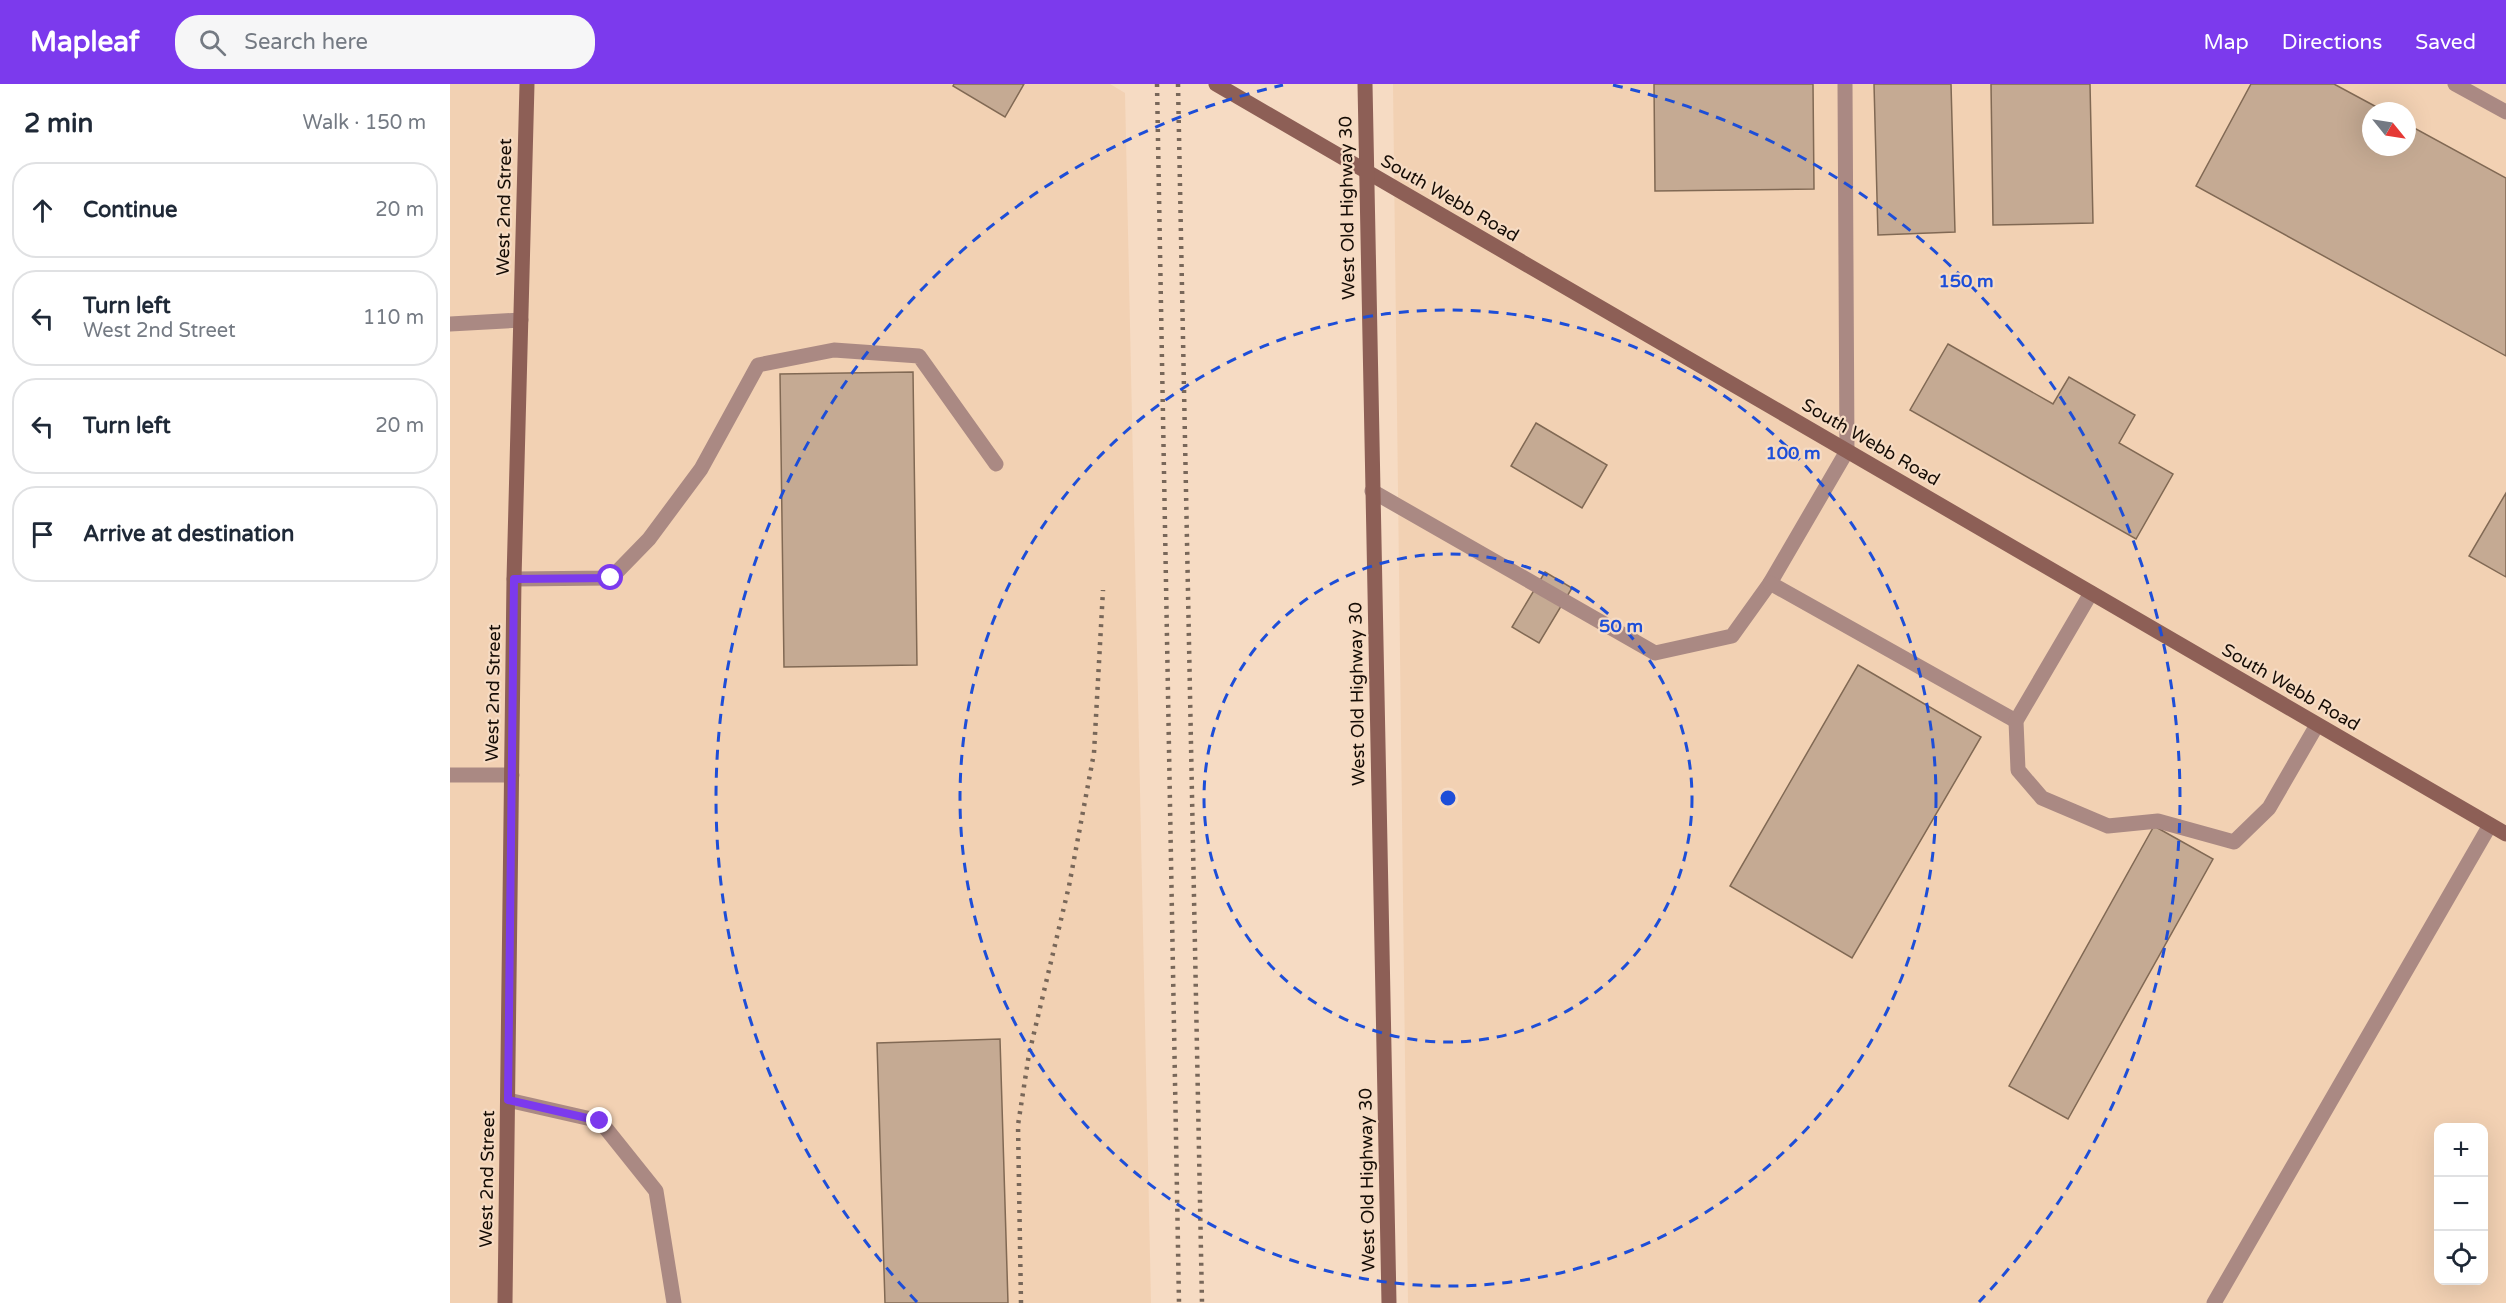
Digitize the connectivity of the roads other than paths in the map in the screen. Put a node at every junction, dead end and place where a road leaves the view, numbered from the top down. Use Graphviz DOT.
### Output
graph roads {
  1 [pos="527,84"];
  2 [pos="1216,84"];
  3 [pos="1365,84"];
  4 [pos="1845,84"];
  5 [pos="2455,84"];
  6 [pos="2506,111"];
  7 [pos="1366,171"];
  8 [pos="521,320"];
  9 [pos="450,324"];
  10 [pos="1847,451"];
  11 [pos="996,464"];
  12 [pos="1372,491"];
  13 [pos="514,579"];
  14 [pos="1770,583"];
  15 [pos="2091,593"];
  16 [pos="2016,721"];
  17 [pos="2317,725"];
  18 [pos="450,775"];
  19 [pos="512,775"];
  20 [pos="2490,825"];
  21 [pos="2506,834"];
  22 [pos="508,1100"];
  23 [pos="506,1303"];
  24 [pos="674,1303"];
  25 [pos="1389,1303"];
  26 [pos="2214,1303"];
  1 -- 8 [label="street, West 2nd Street"];
  2 -- 7 [label="street, South Webb Road"];
  3 -- 7 [label="street, West Old Highway 30"];
  4 -- 10 [label="lane"];
  5 -- 6 [label="lane"];
  7 -- 10 [label="street, South Webb Road"];
  7 -- 12 [label="street, West Old Highway 30"];
  8 -- 9 [label="lane"];
  8 -- 13 [label="street, West 2nd Street"];
  10 -- 14 [label="lane"];
  10 -- 15 [label="street, South Webb Road"];
  11 -- 13 [label="lane"];
  12 -- 14 [label="lane"];
  12 -- 25 [label="street, West Old Highway 30"];
  13 -- 19 [label="street, West 2nd Street"];
  14 -- 16 [label="lane"];
  15 -- 16 [label="lane"];
  15 -- 17 [label="street, South Webb Road"];
  16 -- 17 [label="lane"];
  17 -- 20 [label="street, South Webb Road"];
  18 -- 19 [label="lane"];
  19 -- 22 [label="street, West 2nd Street"];
  20 -- 21 [label="street, South Webb Road"];
  20 -- 26 [label="lane"];
  22 -- 23 [label="street, West 2nd Street"];
  22 -- 24 [label="lane"];
}
